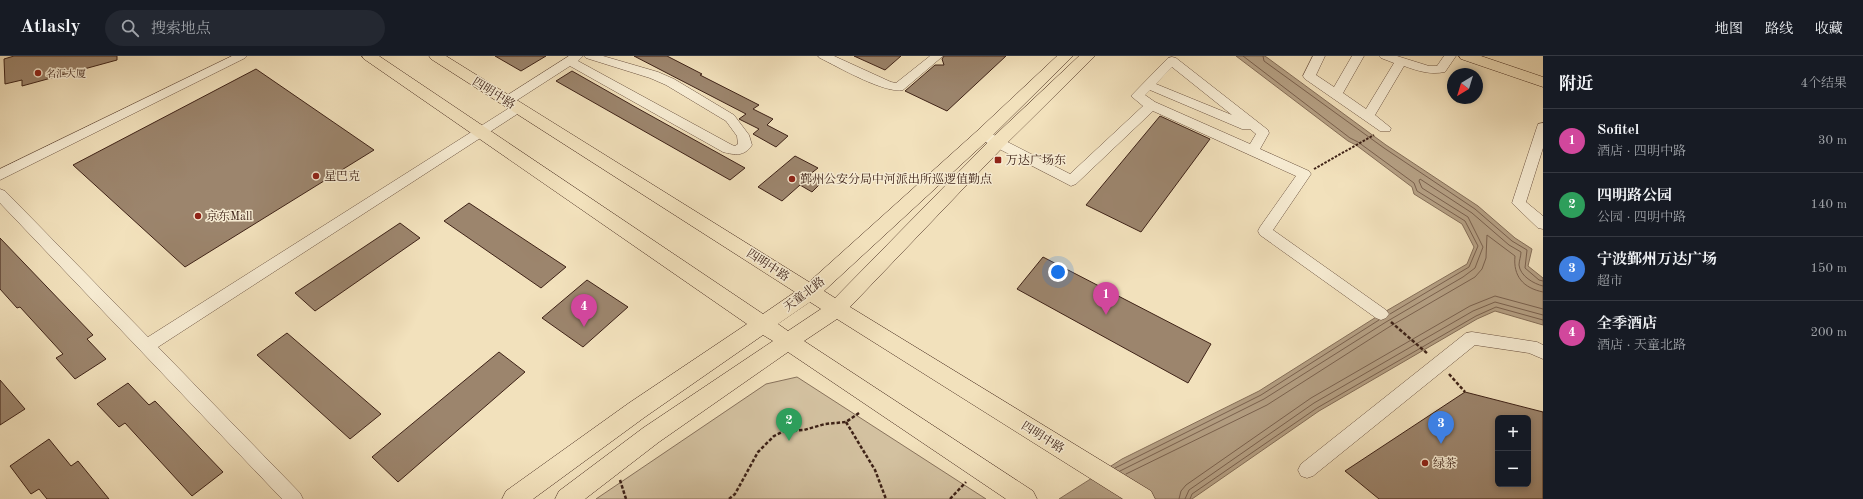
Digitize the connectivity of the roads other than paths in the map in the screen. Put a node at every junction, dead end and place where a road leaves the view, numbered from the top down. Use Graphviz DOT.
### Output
graph roads {
  1 [pos="241,56"];
  2 [pos="369,56"];
  3 [pos="436,56"];
  4 [pos="590,56"];
  5 [pos="824,56"];
  6 [pos="937,56"];
  7 [pos="1066,56"];
  8 [pos="1088,56"];
  9 [pos="1319,56"];
  10 [pos="1358,56"];
  11 [pos="1385,56"];
  12 [pos="1450,56"];
  13 [pos="1466,56"];
  14 [pos="574,59"];
  15 [pos="1400,62"];
  16 [pos="1543,82"];
  17 [pos="1148,85"];
  18 [pos="1336,94"];
  19 [pos="512,104"];
  20 [pos="1151,105"];
  21 [pos="1368,116"];
  22 [pos="1543,127"];
  23 [pos="1385,128"];
  24 [pos="480,132"];
  25 [pos="1263,133"];
  26 [pos="990,139"];
  27 [pos="1252,151"];
  28 [pos="0,175"];
  29 [pos="0,194"];
  30 [pos="1543,224"];
  31 [pos="810,292"];
  32 [pos="836,309"];
  33 [pos="1381,314"];
  34 [pos="762,324"];
  35 [pos="788,342"];
  36 [pos="147,346"];
  37 [pos="1543,352"];
  38 [pos="1307,470"];
  39 [pos="1020,496"];
  40 [pos="294,499"];
  41 [pos="514,499"];
  42 [pos="567,499"];
  43 [pos="1143,499"];
  1 -- 28 [label="street"];
  2 -- 24 [label="main road"];
  3 -- 19 [label="main road, 四明中路"];
  4 -- 14 [label="street"];
  5 -- 6 [label="street"];
  7 -- 26 [label="main road, 天童北路"];
  8 -- 26 [label="main road"];
  9 -- 18 [label="street"];
  10 -- 18 [label="street"];
  11 -- 15 [label="street"];
  12 -- 15 [label="street"];
  13 -- 16 [label="main road"];
  14 -- 19 [label="street"];
  15 -- 21 [label="street"];
  17 -- 20 [label="street"];
  17 -- 25 [label="street"];
  17 -- 25 [label="street"];
  18 -- 21 [label="street"];
  19 -- 24 [label="street"];
  19 -- 31 [label="main road, 四明中路"];
  20 -- 26 [label="street"];
  20 -- 27 [label="street"];
  21 -- 23 [label="street"];
  22 -- 30 [label="street"];
  24 -- 34 [label="main road"];
  24 -- 36 [label="street"];
  25 -- 27 [label="street"];
  26 -- 31 [label="main road, 天童北路"];
  26 -- 32 [label="main road"];
  27 -- 33 [label="street"];
  29 -- 36 [label="street"];
  31 -- 32 [label="main road, 四明中路"];
  31 -- 34 [label="main road, 天童北路"];
  32 -- 35 [label="main road"];
  32 -- 43 [label="main road, 四明中路"];
  34 -- 35 [label="main road"];
  34 -- 41 [label="main road, 天童北路"];
  35 -- 39 [label="main road"];
  35 -- 42 [label="main road"];
  36 -- 40 [label="street"];
  37 -- 38 [label="street"];
}
